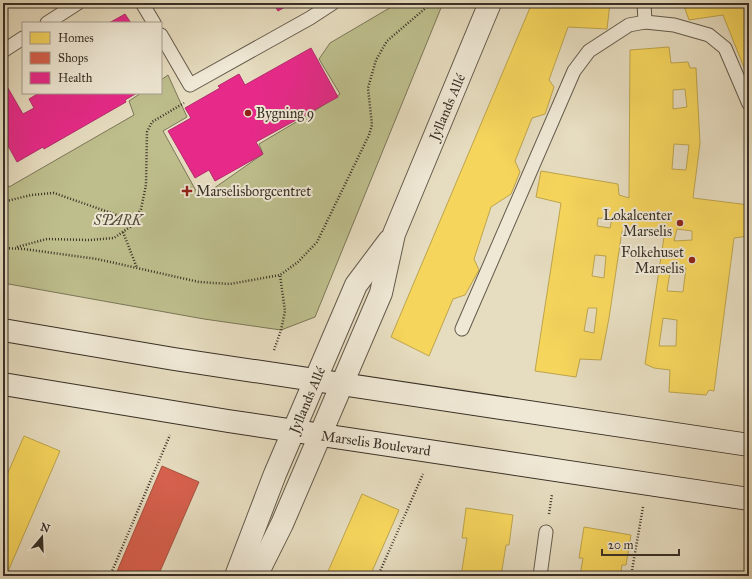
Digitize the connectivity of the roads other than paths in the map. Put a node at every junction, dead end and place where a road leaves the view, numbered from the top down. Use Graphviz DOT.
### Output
graph roads {
  1 [pos="78,3"];
  2 [pos="142,3"];
  3 [pos="334,3"];
  4 [pos="490,3"];
  5 [pos="644,3"];
  6 [pos="49,22"];
  7 [pos="153,22"];
  8 [pos="646,22"];
  9 [pos="162,36"];
  10 [pos="22,39"];
  11 [pos="3,51"];
  12 [pos="749,104"];
  13 [pos="394,234"];
  14 [pos="462,329"];
  15 [pos="3,330"];
  16 [pos="316,380"];
  17 [pos="3,384"];
  18 [pos="342,385"];
  19 [pos="294,431"];
  20 [pos="320,435"];
  21 [pos="749,445"];
  22 [pos="749,499"];
  23 [pos="546,532"];
  24 [pos="236,576"];
  25 [pos="256,576"];
  26 [pos="540,576"];
  1 -- 6 [label="lane"];
  2 -- 7 [label="lane"];
  3 -- 9 [label="lane"];
  4 -- 13 [label="main road, Jyllands Allé"];
  5 -- 8 [label="lane"];
  8 -- 12 [label="lane"];
  8 -- 14 [label="lane"];
  10 -- 11 [label="lane"];
  13 -- 16 [label="main road, Jyllands Allé"];
  13 -- 18 [label="main road, Jyllands Allé"];
  15 -- 16 [label="main road"];
  16 -- 18 [label="main road"];
  16 -- 19 [label="main road, Jyllands Allé"];
  17 -- 19 [label="main road, Marselis Boulevard"];
  18 -- 20 [label="main road, Jyllands Allé"];
  18 -- 21 [label="main road"];
  19 -- 20 [label="main road, Marselis Boulevard"];
  19 -- 24 [label="main road, Jyllands Allé"];
  20 -- 22 [label="main road, Marselis Boulevard"];
  20 -- 25 [label="main road, Jyllands Allé"];
  23 -- 26 [label="lane"];
}
